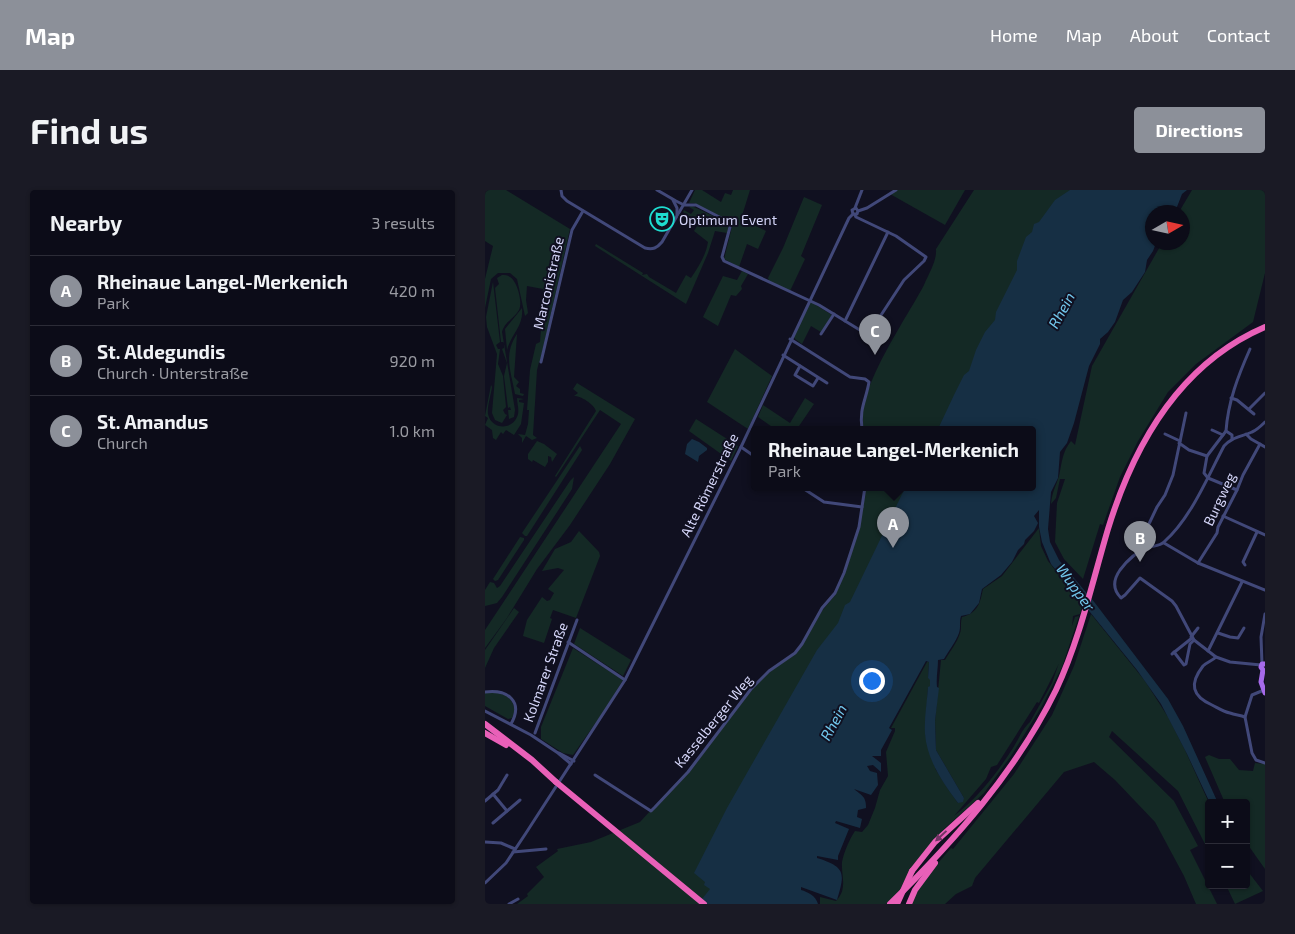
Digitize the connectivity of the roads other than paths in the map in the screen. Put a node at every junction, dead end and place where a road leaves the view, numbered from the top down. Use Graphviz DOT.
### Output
graph roads {
  1 [pos="561,190"];
  2 [pos="657,190"];
  3 [pos="692,190"];
  4 [pos="862,190"];
  5 [pos="896,190"];
  6 [pos="673,200"];
  7 [pos="683,204"];
  8 [pos="855,208"];
  9 [pos="583,211"];
  10 [pos="858,211"];
  11 [pos="854,214"];
  12 [pos="677,216"];
  13 [pos="888,232"];
  14 [pos="809,301"];
  15 [pos="834,314"];
  16 [pos="845,321"];
  17 [pos="1265,327"];
  18 [pos="1265,331"];
  19 [pos="821,334"];
  20 [pos="791,339"];
  21 [pos="1250,349"];
  22 [pos="783,355"];
  23 [pos="541,362"];
  24 [pos="801,366"];
  25 [pos="818,378"];
  26 [pos="827,383"];
  27 [pos="1265,393"];
  28 [pos="1231,398"];
  29 [pos="1249,409"];
  30 [pos="1187,413"];
  31 [pos="1254,414"];
  32 [pos="1264,425"];
  33 [pos="862,426"];
  34 [pos="1212,430"];
  35 [pos="1225,433"];
  36 [pos="1165,434"];
  37 [pos="1246,434"];
  38 [pos="1233,439"];
  39 [pos="1179,442"];
  40 [pos="1260,444"];
  41 [pos="741,447"];
  42 [pos="1265,447"];
  43 [pos="751,454"];
  44 [pos="1207,456"];
  45 [pos="1208,478"];
  46 [pos="1237,490"];
  47 [pos="807,491"];
  48 [pos="864,491"];
  49 [pos="862,507"];
  50 [pos="1223,516"];
  51 [pos="1257,532"];
  52 [pos="1265,536"];
  53 [pos="1129,539"];
  54 [pos="1134,542"];
  55 [pos="1164,543"];
  56 [pos="1141,551"];
  57 [pos="1198,563"];
  58 [pos="1245,565"];
  59 [pos="1096,579"];
  60 [pos="1242,582"];
  61 [pos="1265,590"];
  62 [pos="1265,614"];
  63 [pos="577,620"];
  64 [pos="1198,628"];
  65 [pos="1244,628"];
  66 [pos="1081,629"];
  67 [pos="1218,633"];
  68 [pos="1192,638"];
  69 [pos="568,642"];
  70 [pos="1208,651"];
  71 [pos="1216,657"];
  72 [pos="1262,665"];
  73 [pos="625,680"];
  74 [pos="1265,691"];
  75 [pos="485,692"];
  76 [pos="485,711"];
  77 [pos="1245,717"];
  78 [pos="485,724"];
  79 [pos="511,724"];
  80 [pos="485,729"];
  81 [pos="485,733"];
  82 [pos="535,733"];
  83 [pos="506,745"];
  84 [pos="572,762"];
  85 [pos="1265,763"];
  86 [pos="1012,764"];
  87 [pos="507,775"];
  88 [pos="595,776"];
  89 [pos="555,783"];
  90 [pos="493,794"];
  91 [pos="520,800"];
  92 [pos="485,801"];
  93 [pos="507,811"];
  94 [pos="493,823"];
  95 [pos="485,842"];
  96 [pos="546,849"];
  97 [pos="514,850"];
  98 [pos="937,860"];
  99 [pos="486,881"];
  100 [pos="518,899"];
  101 [pos="509,904"];
  102 [pos="699,904"];
  103 [pos="704,904"];
  104 [pos="890,904"];
  105 [pos="896,904"];
  106 [pos="909,904"];
  1 -- 9 [label="street"];
  2 -- 6 [label="street"];
  3 -- 7 [label="street"];
  4 -- 8 [label="street, Alte Römerstraße"];
  5 -- 10 [label="street"];
  6 -- 7 [label="street"];
  6 -- 12 [label="street"];
  7 -- 12 [label="street"];
  7 -- 14 [label="street"];
  8 -- 10 [label="street"];
  8 -- 11 [label="street, Alte Römerstraße"];
  9 -- 12 [label="street"];
  9 -- 23 [label="street, Marconistraße"];
  10 -- 11 [label="street, Alte Römerstraße"];
  11 -- 13 [label="street"];
  11 -- 14 [label="street, Alte Römerstraße"];
  13 -- 16 [label="street"];
  13 -- 16 [label="street"];
  14 -- 15 [label="street"];
  14 -- 20 [label="street, Alte Römerstraße"];
  15 -- 16 [label="street"];
  15 -- 19 [label="street"];
  17 -- 59 [label="highway"];
  18 -- 59 [label="highway"];
  20 -- 22 [label="street, Alte Römerstraße"];
  20 -- 33 [label="street"];
  21 -- 28 [label="street"];
  22 -- 24 [label="street"];
  22 -- 41 [label="street, Alte Römerstraße"];
  24 -- 25 [label="street"];
  24 -- 25 [label="street"];
  25 -- 26 [label="street"];
  27 -- 29 [label="street"];
  28 -- 29 [label="street"];
  28 -- 35 [label="street"];
  29 -- 31 [label="street"];
  30 -- 39 [label="street"];
  32 -- 37 [label="street"];
  34 -- 35 [label="street"];
  35 -- 38 [label="street"];
  35 -- 44 [label="street"];
  36 -- 39 [label="street"];
  37 -- 38 [label="street"];
  37 -- 40 [label="street"];
  38 -- 45 [label="street"];
  39 -- 44 [label="street"];
  39 -- 54 [label="street"];
  40 -- 42 [label="street"];
  40 -- 46 [label="street, Burgweg"];
  41 -- 43 [label="street"];
  41 -- 73 [label="street, Alte Römerstraße"];
  44 -- 45 [label="street"];
  45 -- 46 [label="street"];
  45 -- 55 [label="street"];
  46 -- 50 [label="street, Burgweg"];
  47 -- 49 [label="street"];
  48 -- 49 [label="street, Kasselberger Weg"];
  49 -- 88 [label="street, Kasselberger Weg"];
  50 -- 51 [label="street"];
  50 -- 57 [label="street, Burgweg"];
  51 -- 52 [label="street"];
  51 -- 58 [label="street"];
  53 -- 54 [label="street"];
  54 -- 56 [label="street"];
  55 -- 56 [label="street"];
  55 -- 57 [label="street"];
  56 -- 68 [label="street"];
  57 -- 60 [label="street"];
  59 -- 66 [label="highway"];
  60 -- 61 [label="street"];
  60 -- 67 [label="street"];
  62 -- 72 [label="street"];
  63 -- 69 [label="street, Kolmarer Straße"];
  64 -- 68 [label="street"];
  65 -- 67 [label="street"];
  66 -- 86 [label="highway"];
  66 -- 98 [label="highway"];
  67 -- 70 [label="street"];
  68 -- 68 [label="street"];
  68 -- 70 [label="street"];
  69 -- 73 [label="street"];
  69 -- 82 [label="street, Kolmarer Straße"];
  70 -- 71 [label="street"];
  71 -- 72 [label="street"];
  71 -- 77 [label="street"];
  72 -- 74 [label="main road"];
  73 -- 84 [label="street, Alte Römerstraße"];
  74 -- 77 [label="street"];
  75 -- 79 [label="street"];
  76 -- 79 [label="street"];
  77 -- 85 [label="street"];
  78 -- 89 [label="highway"];
  79 -- 84 [label="street"];
  80 -- 83 [label="highway"];
  81 -- 83 [label="highway"];
  83 -- 89 [label="highway"];
  84 -- 97 [label="street, Alte Römerstraße"];
  86 -- 104 [label="highway"];
  86 -- 105 [label="highway, one-way, bridge"];
  87 -- 90 [label="street"];
  89 -- 102 [label="highway, bridge"];
  89 -- 103 [label="highway, bridge"];
  90 -- 92 [label="street"];
  90 -- 93 [label="street"];
  91 -- 93 [label="street"];
  93 -- 94 [label="street"];
  95 -- 97 [label="street"];
  96 -- 97 [label="street"];
  97 -- 99 [label="street, Alte Römerstraße"];
  98 -- 105 [label="highway"];
  98 -- 106 [label="highway"];
  100 -- 101 [label="street"];
}
